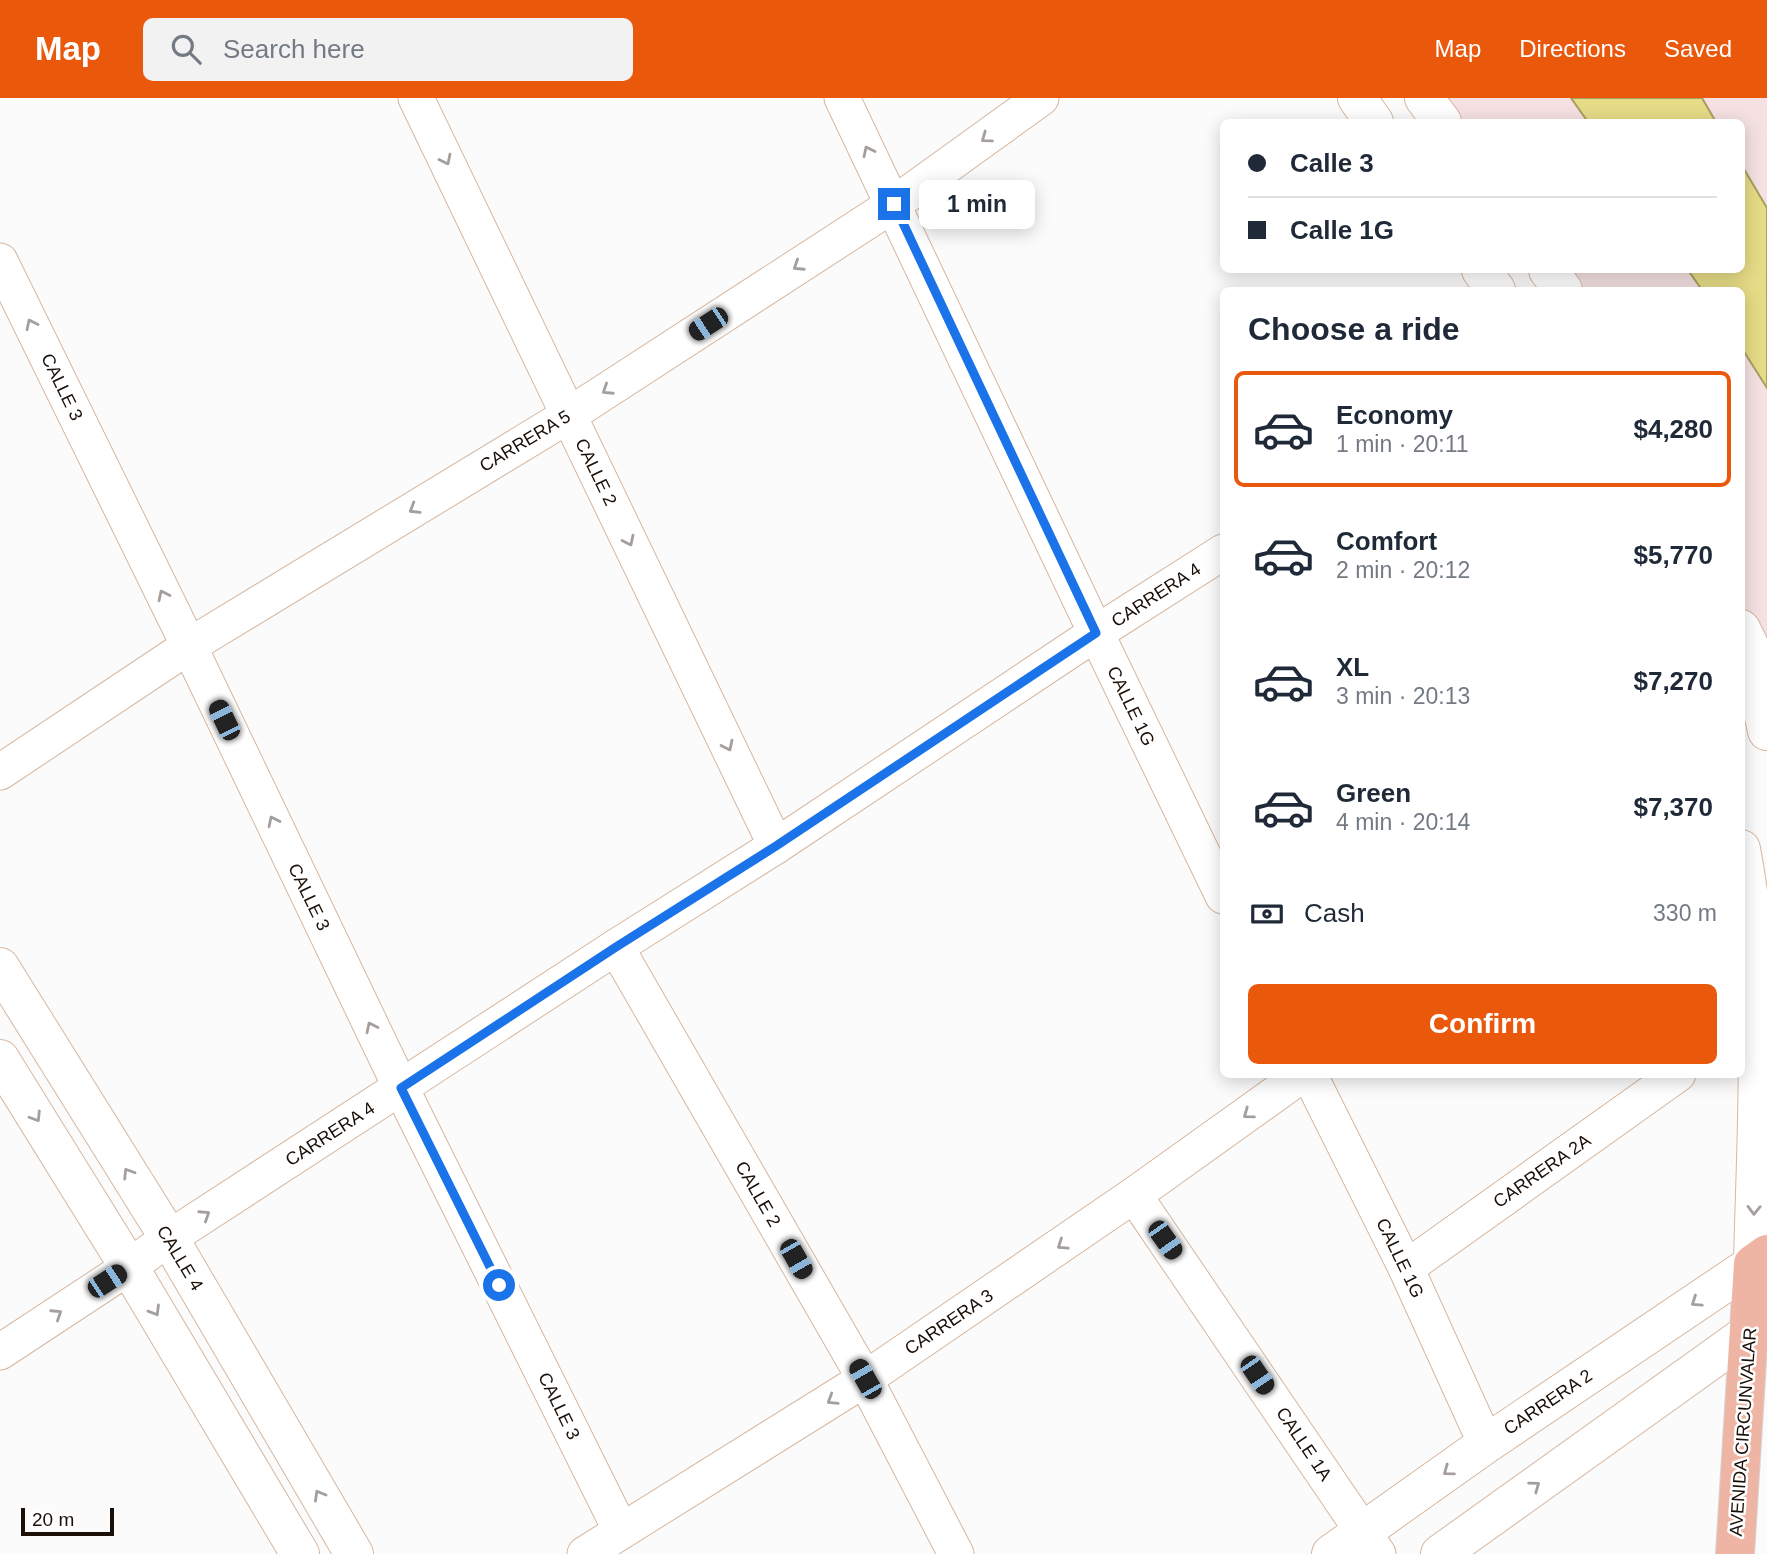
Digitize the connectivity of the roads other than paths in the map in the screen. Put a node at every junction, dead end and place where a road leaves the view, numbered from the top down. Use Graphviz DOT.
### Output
graph roads {
  1 [pos="416,98"];
  2 [pos="842,98"];
  3 [pos="1041,98"];
  4 [pos="1357,98"];
  5 [pos="1424,98"];
  6 [pos="1372,119"];
  7 [pos="1440,119"];
  8 [pos="894,204"];
  9 [pos="0,261"];
  10 [pos="569,415"];
  11 [pos="1220,554"];
  12 [pos="1096,633"];
  13 [pos="1745,637"];
  14 [pos="189,646"];
  15 [pos="1767,731"];
  16 [pos="0,772"];
  17 [pos="776,846"];
  18 [pos="1745,868"];
  19 [pos="1220,890"];
  20 [pos="616,947"];
  21 [pos="0,967"];
  22 [pos="1750,1023"];
  23 [pos="0,1059"];
  24 [pos="1297,1078"];
  25 [pos="1311,1078"];
  26 [pos="1672,1078"];
  27 [pos="401,1088"];
  28 [pos="1134,1195"];
  29 [pos="169,1238"];
  30 [pos="1760,1259"];
  31 [pos="129,1267"];
  32 [pos="1406,1268"];
  33 [pos="1758,1326"];
  34 [pos="0,1352"];
  35 [pos="865,1379"];
  36 [pos="1486,1444"];
  37 [pos="621,1531"];
  38 [pos="1371,1543"];
  39 [pos="300,1554"];
  40 [pos="354,1554"];
  41 [pos="585,1554"];
  42 [pos="956,1554"];
  43 [pos="1331,1554"];
  44 [pos="1440,1554"];
  45 [pos="1735,1554"];
  1 -- 10 [label="street, CALLE 2, one-way"];
  8 -- 2 [label="street, CALLE 1G, one-way"];
  3 -- 8 [label="street, CARRERA 5, one-way"];
  4 -- 6 [label="main road"];
  5 -- 7 [label="main road"];
  8 -- 10 [label="street, CARRERA 5, one-way"];
  8 -- 12 [label="street, CALLE 1G"];
  14 -- 9 [label="street, CALLE 3, one-way"];
  10 -- 14 [label="street, CARRERA 5, one-way"];
  10 -- 17 [label="street, CALLE 2, one-way"];
  11 -- 12 [label="street, CARRERA 4"];
  12 -- 17 [label="street, CARRERA 4"];
  12 -- 19 [label="street, CALLE 1G"];
  13 -- 15 [label="main road"];
  14 -- 16 [label="street, CARRERA 5"];
  27 -- 14 [label="street, CALLE 3, one-way"];
  17 -- 20 [label="street, CARRERA 4"];
  18 -- 22 [label="main road, AVENIDA CIRCUNVALAR"];
  20 -- 27 [label="street, CARRERA 4"];
  20 -- 35 [label="street, CALLE 2"];
  29 -- 21 [label="main road, CALLE 4, one-way"];
  22 -- 30 [label="main road, AVENIDA CIRCUNVALAR, one-way"];
  23 -- 31 [label="main road, one-way"];
  24 -- 28 [label="street, CARRERA 3, one-way"];
  25 -- 32 [label="street, CALLE 1G"];
  26 -- 32 [label="street, CARRERA 2A"];
  29 -- 27 [label="street, CARRERA 4, one-way"];
  27 -- 37 [label="street, CALLE 3"];
  28 -- 35 [label="street, CARRERA 3, one-way"];
  28 -- 38 [label="street, CALLE 1A"];
  29 -- 31 [label="street, CARRERA 4"];
  40 -- 29 [label="main road, CALLE 4, one-way"];
  30 -- 33 [label="main road, AVENIDA CIRCUNVALAR"];
  30 -- 36 [label="main road, CARRERA 2, one-way"];
  34 -- 31 [label="street, CARRERA 4, one-way"];
  31 -- 39 [label="main road, one-way"];
  32 -- 36 [label="street, CALLE 1G"];
  44 -- 33 [label="main road, one-way"];
  33 -- 45 [label="main road, AVENIDA CIRCUNVALAR"];
  35 -- 37 [label="street, CARRERA 3, one-way"];
  35 -- 42 [label="street, CALLE 2"];
  36 -- 38 [label="main road, CARRERA 2, one-way"];
  37 -- 41 [label="street, CARRERA 3"];
  38 -- 43 [label="main road, CARRERA 2"];
}
